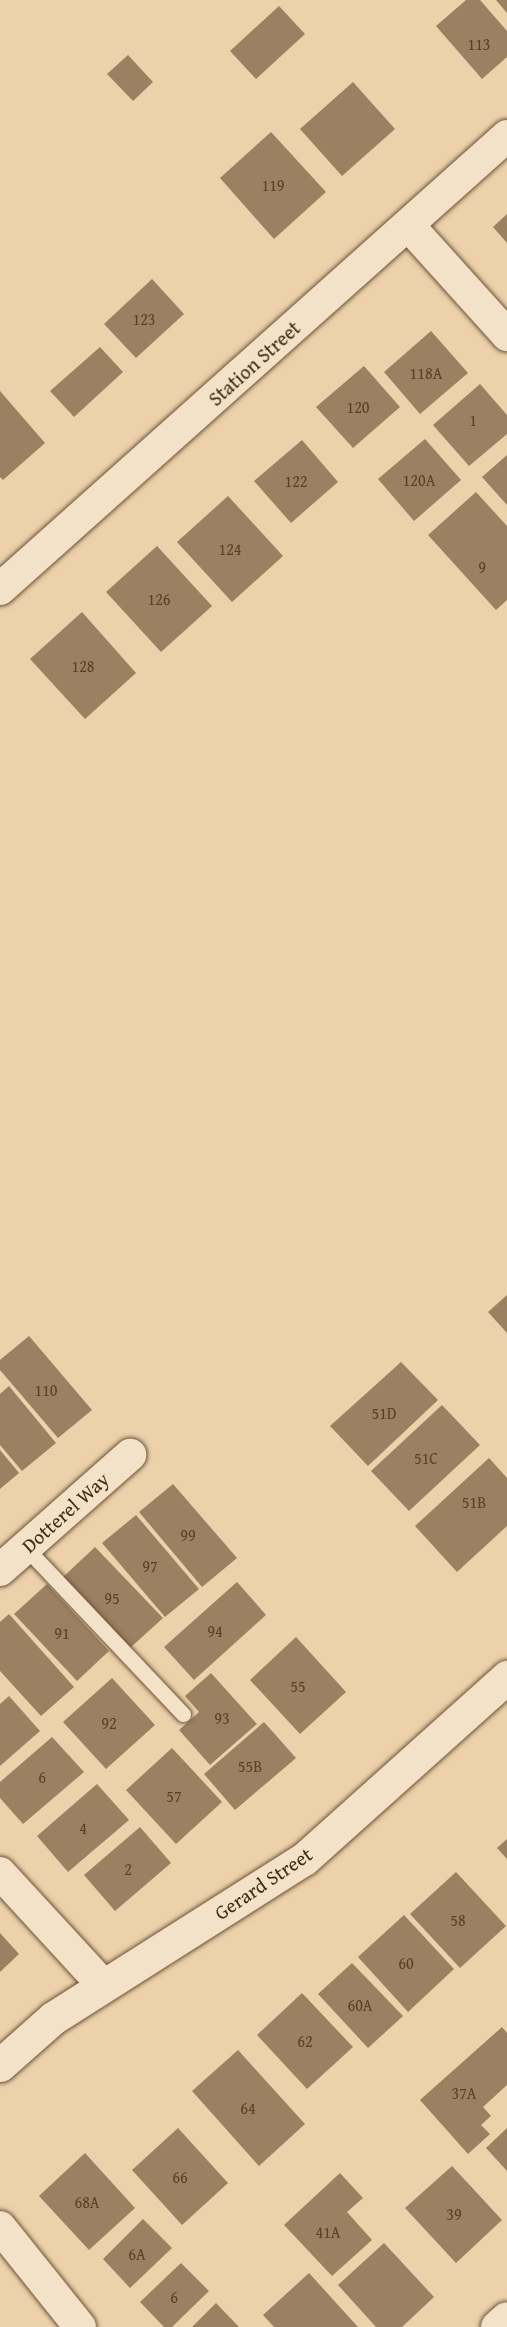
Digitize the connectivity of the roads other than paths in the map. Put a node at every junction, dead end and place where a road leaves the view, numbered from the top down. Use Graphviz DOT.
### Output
graph roads {
  1 [pos="507,136"];
  2 [pos="409,226"];
  3 [pos="507,335"];
  4 [pos="0,589"];
  5 [pos="129,1455"];
  6 [pos="25,1547"];
  7 [pos="0,1570"];
  8 [pos="507,1677"];
  9 [pos="183,1714"];
  10 [pos="0,1873"];
  11 [pos="104,1986"];
  12 [pos="0,2065"];
  13 [pos="0,2227"];
  14 [pos="0,2249"];
  15 [pos="41,2283"];
  16 [pos="507,2318"];
  17 [pos="80,2327"];
  18 [pos="497,2327"];
  1 -- 2 [label="street, Station Street"];
  2 -- 3 [label="street"];
  2 -- 4 [label="street, Station Street"];
  5 -- 6 [label="street, Dotterel Way"];
  6 -- 7 [label="street, Dotterel Way"];
  6 -- 9 [label="lane"];
  8 -- 11 [label="street, Gerard Street"];
  10 -- 11 [label="street"];
  11 -- 12 [label="street, Gerard Street"];
  13 -- 15 [label="street"];
  14 -- 15 [label="street"];
  15 -- 17 [label="street"];
  16 -- 18 [label="street"];
}
